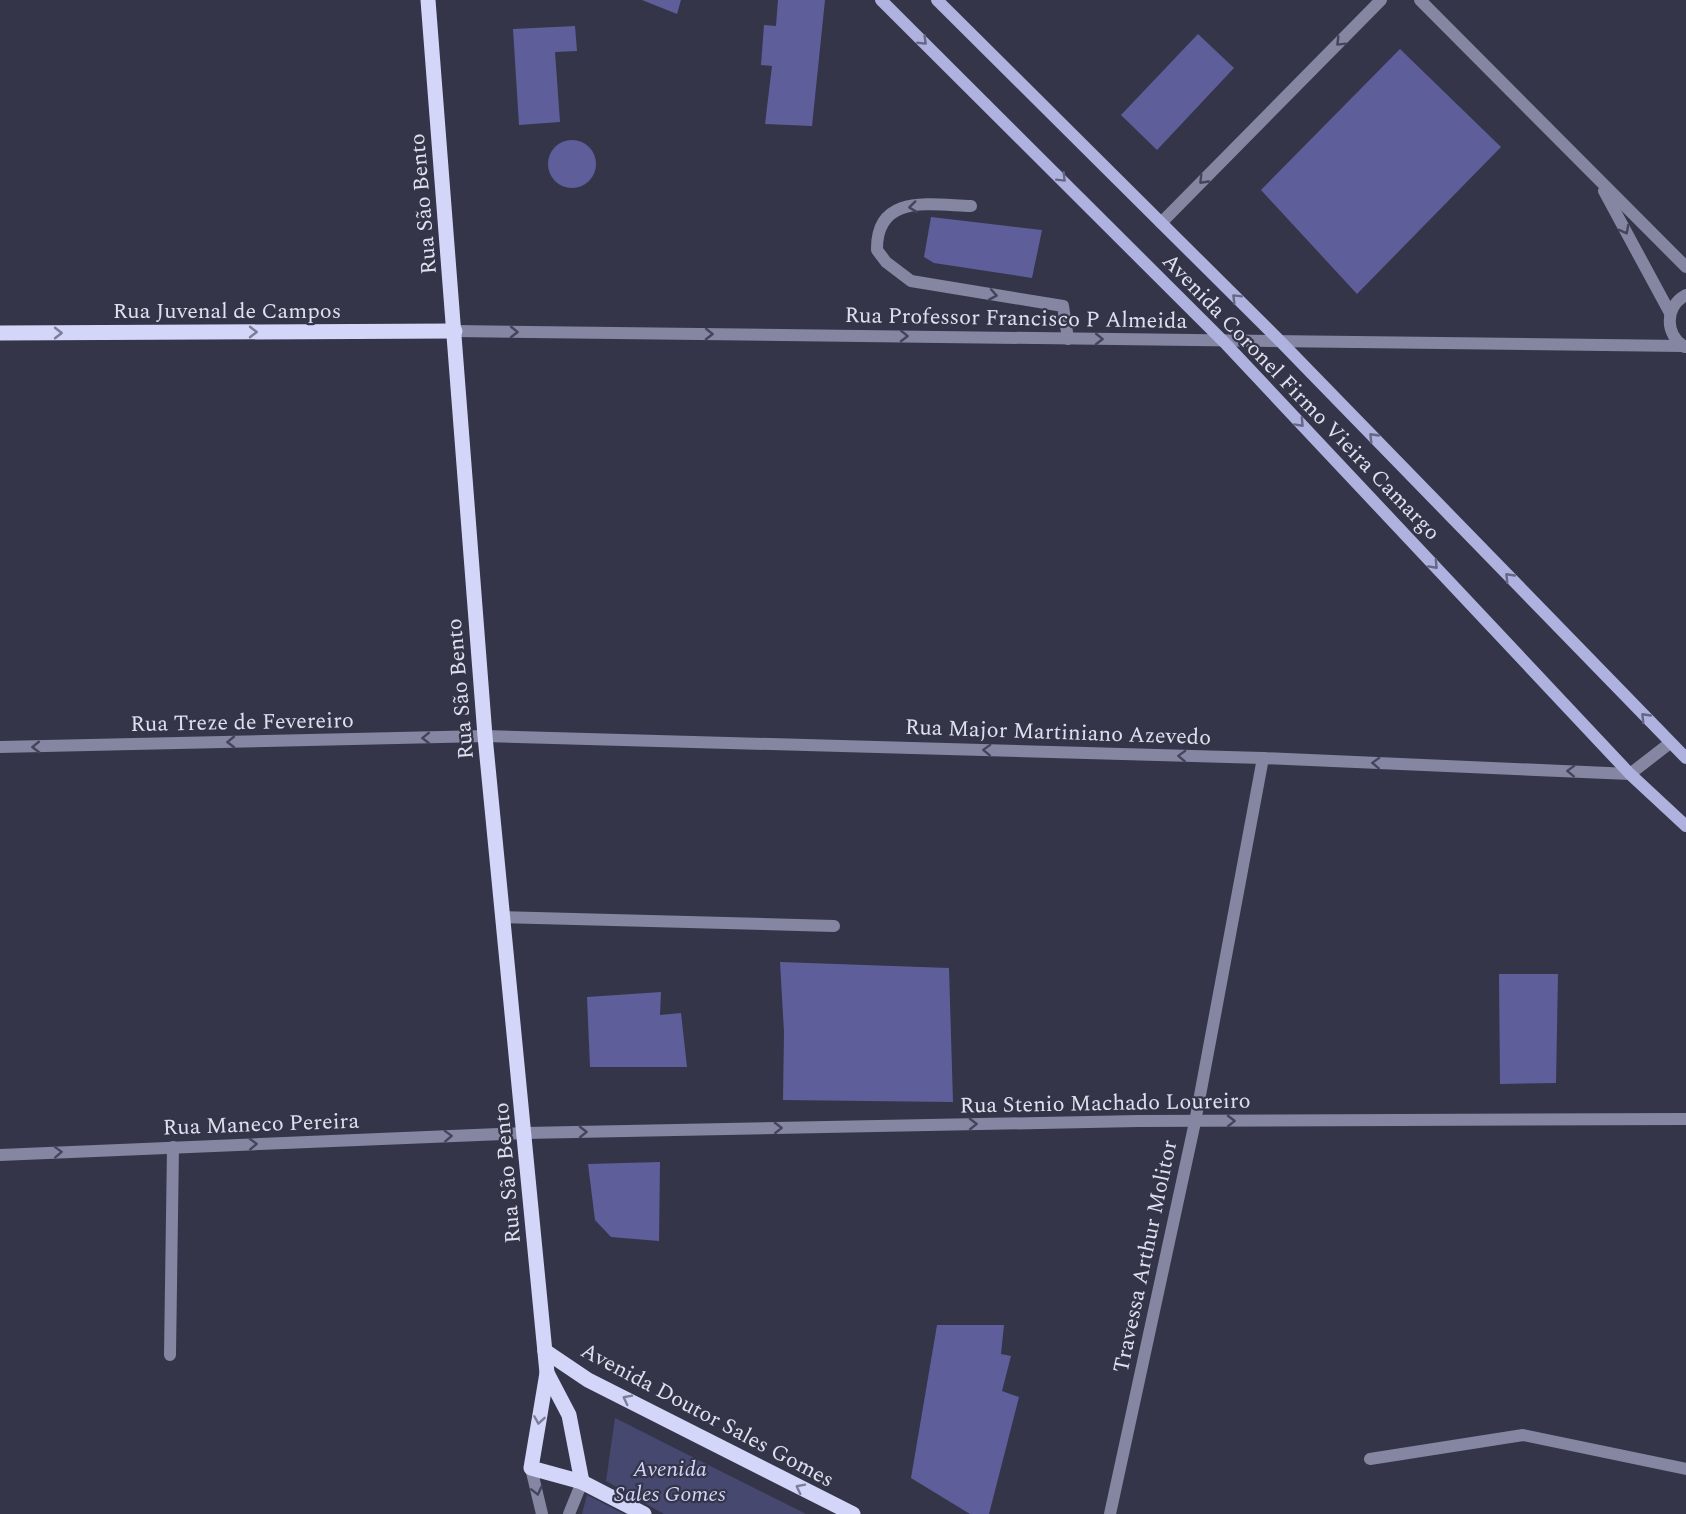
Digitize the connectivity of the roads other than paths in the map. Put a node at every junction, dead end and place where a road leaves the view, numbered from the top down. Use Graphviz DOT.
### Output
graph roads {
  1 [pos="428,0"];
  2 [pos="881,0"];
  3 [pos="937,0"];
  4 [pos="1381,0"];
  5 [pos="1420,0"];
  6 [pos="1598,179"];
  7 [pos="971,206"];
  8 [pos="1161,223"];
  9 [pos="1686,267"];
  10 [pos="1686,296"];
  11 [pos="1670,313"];
  12 [pos="455,331"];
  13 [pos="0,333"];
  14 [pos="1068,339"];
  15 [pos="1280,341"];
  16 [pos="1224,342"];
  17 [pos="1685,346"];
  18 [pos="485,736"];
  19 [pos="1670,743"];
  20 [pos="0,747"];
  21 [pos="1263,758"];
  22 [pos="1686,758"];
  23 [pos="1630,774"];
  24 [pos="1686,826"];
  25 [pos="503,917"];
  26 [pos="834,926"];
  27 [pos="1686,1119"];
  28 [pos="1194,1122"];
  29 [pos="525,1133"];
  30 [pos="173,1147"];
  31 [pos="0,1155"];
  32 [pos="544,1351"];
  33 [pos="170,1355"];
  34 [pos="546,1373"];
  35 [pos="1370,1459"];
  36 [pos="531,1468"];
  37 [pos="1686,1469"];
  38 [pos="582,1482"];
  39 [pos="542,1514"];
  40 [pos="569,1514"];
  41 [pos="644,1514"];
  42 [pos="853,1514"];
  43 [pos="1110,1514"];
  1 -- 12 [label="main road, Rua São Bento"];
  2 -- 16 [label="main road, Avenida Coronel Firmo Vieira Camargo, one-way"];
  3 -- 8 [label="main road, Avenida Coronel Firmo Vieira Camargo"];
  4 -- 8 [label="street, one-way"];
  5 -- 6 [label="street"];
  6 -- 9 [label="street"];
  6 -- 11 [label="street, one-way"];
  7 -- 14 [label="street, one-way"];
  15 -- 8 [label="main road, Avenida Coronel Firmo Vieira Camargo, one-way"];
  10 -- 11 [label="street"];
  11 -- 17 [label="street"];
  13 -- 12 [label="main road, Rua Juvenal de Campos, one-way"];
  12 -- 14 [label="street, Rua Professor Francisco P Almeida, one-way"];
  12 -- 18 [label="main road, Rua São Bento"];
  14 -- 16 [label="street, Rua Professor Francisco P Almeida, one-way"];
  15 -- 16 [label="street, Rua Professor Francisco P Almeida"];
  15 -- 17 [label="street, Rua Professor Francisco P Almeida"];
  19 -- 15 [label="main road, Avenida Coronel Firmo Vieira Camargo, one-way"];
  16 -- 23 [label="main road, Avenida Coronel Firmo Vieira Camargo, one-way"];
  18 -- 20 [label="street, Rua Treze de Fevereiro, one-way"];
  21 -- 18 [label="street, Rua Major Martiniano Azevedo, one-way"];
  18 -- 25 [label="main road, Rua São Bento"];
  19 -- 22 [label="main road, Avenida Coronel Firmo Vieira Camargo"];
  19 -- 23 [label="street"];
  23 -- 21 [label="street, Rua Major Martiniano Azevedo, one-way"];
  21 -- 28 [label="street, Travessa Arthur Molitor"];
  23 -- 24 [label="main road, Avenida Coronel Firmo Vieira Camargo"];
  25 -- 26 [label="street"];
  25 -- 29 [label="main road, Rua São Bento"];
  28 -- 27 [label="street, Rua Stenio Machado Loureiro, one-way"];
  29 -- 28 [label="street, Rua Stenio Machado Loureiro, one-way"];
  28 -- 43 [label="street, Travessa Arthur Molitor"];
  30 -- 29 [label="street, Rua Maneco Pereira, one-way"];
  29 -- 32 [label="main road, Rua São Bento"];
  31 -- 30 [label="street, Rua Maneco Pereira, one-way"];
  30 -- 33 [label="street"];
  32 -- 34 [label="main road, Rua São Bento"];
  42 -- 32 [label="main road, Avenida Doutor Sales Gomes, one-way"];
  34 -- 36 [label="main road, Rua São Bento, one-way"];
  34 -- 38 [label="main road, Rua São Bento"];
  35 -- 37 [label="street"];
  36 -- 38 [label="main road"];
  36 -- 39 [label="street, Rua São Bento, one-way"];
  38 -- 40 [label="street"];
  38 -- 41 [label="main road"];
}
